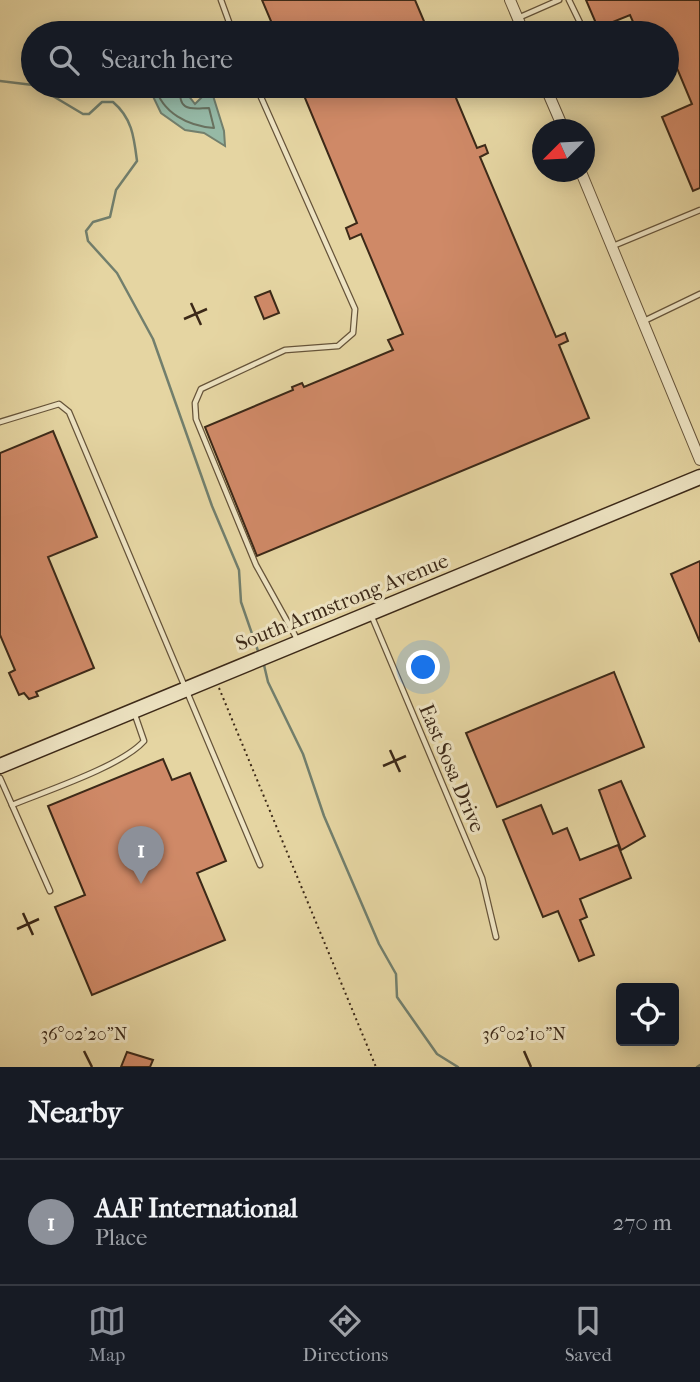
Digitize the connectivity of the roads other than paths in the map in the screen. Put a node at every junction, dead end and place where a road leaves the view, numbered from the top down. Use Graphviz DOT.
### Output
graph roads {
  1 [pos="221,0"];
  2 [pos="510,0"];
  3 [pos="559,0"];
  4 [pos="569,0"];
  5 [pos="517,19"];
  6 [pos="229,21"];
  7 [pos="579,21"];
  8 [pos="261,98"];
  9 [pos="550,98"];
  10 [pos="559,119"];
  11 [pos="585,182"];
  12 [pos="700,210"];
  13 [pos="612,246"];
  14 [pos="700,294"];
  15 [pos="643,321"];
  16 [pos="0,422"];
  17 [pos="700,460"];
  18 [pos="700,477"];
  19 [pos="370,613"];
  20 [pos="299,643"];
  21 [pos="187,688"];
  22 [pos="133,711"];
  23 [pos="0,766"];
  24 [pos="0,778"];
  25 [pos="12,805"];
  26 [pos="260,865"];
  27 [pos="50,891"];
  28 [pos="496,937"];
  1 -- 6 [label="lane"];
  2 -- 5 [label="street"];
  3 -- 5 [label="lane"];
  4 -- 7 [label="lane"];
  8 -- 20 [label="lane"];
  9 -- 10 [label="street"];
  11 -- 13 [label="street"];
  12 -- 13 [label="lane"];
  13 -- 15 [label="street"];
  14 -- 15 [label="lane"];
  15 -- 17 [label="street"];
  16 -- 21 [label="lane"];
  18 -- 19 [label="street, South Armstrong Avenue"];
  19 -- 20 [label="street, South Armstrong Avenue"];
  19 -- 28 [label="lane, East Sosa Drive"];
  20 -- 21 [label="street, South Armstrong Avenue"];
  21 -- 22 [label="street, South Armstrong Avenue"];
  21 -- 26 [label="lane"];
  22 -- 23 [label="street, South Armstrong Avenue"];
  22 -- 25 [label="lane"];
  24 -- 25 [label="lane"];
  25 -- 27 [label="lane"];
}
